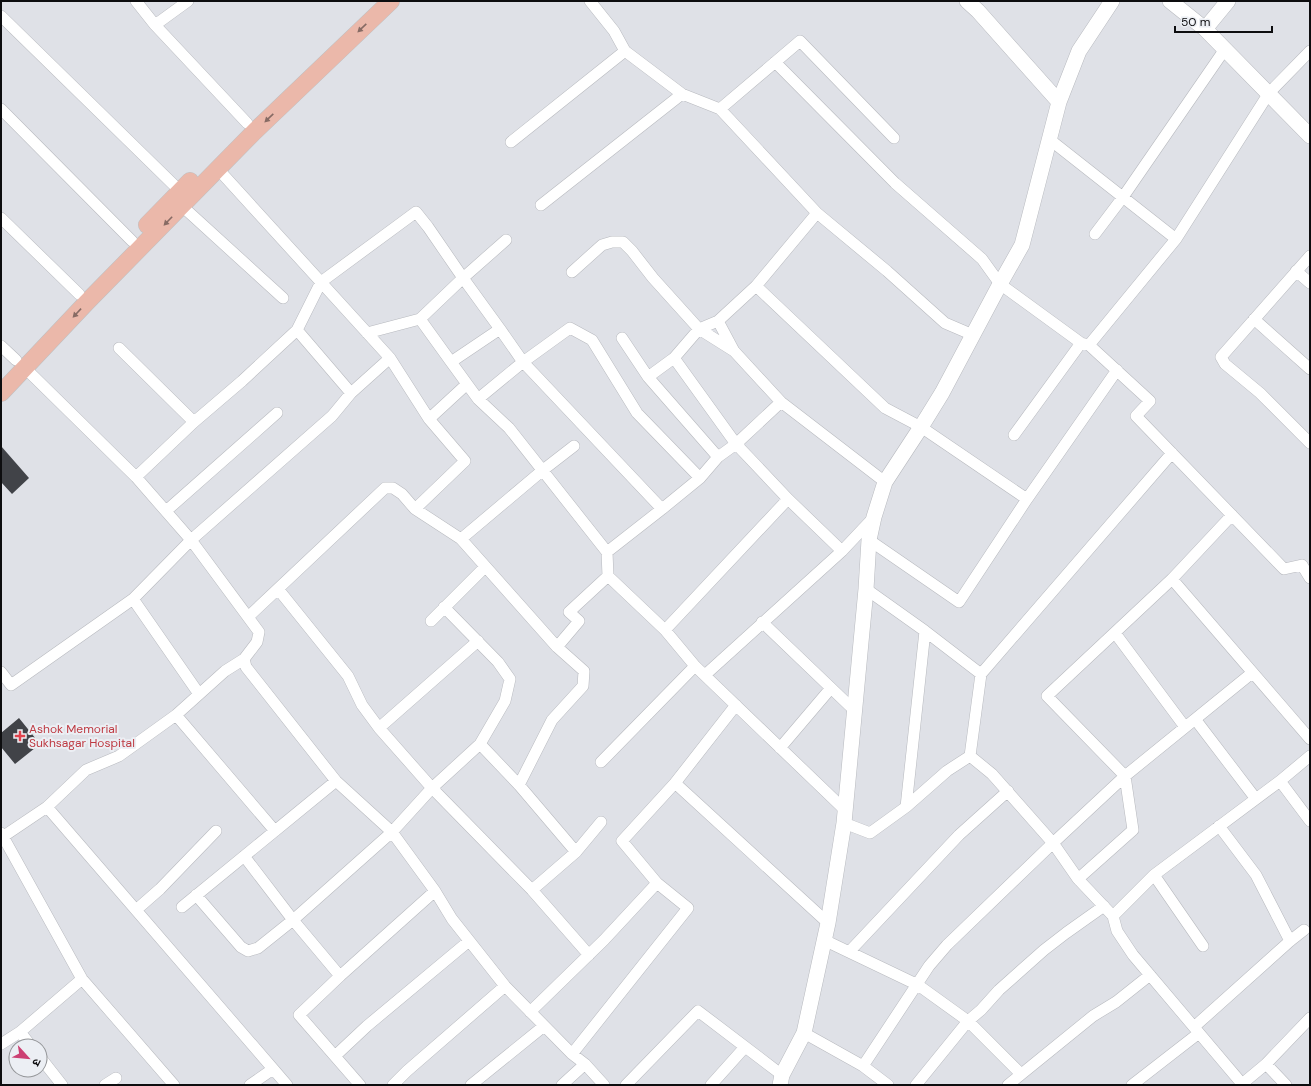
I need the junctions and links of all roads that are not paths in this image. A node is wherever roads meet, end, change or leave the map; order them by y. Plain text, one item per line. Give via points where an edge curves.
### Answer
1 (136, 1) edge
2 (188, 1) edge
3 (374, 1) edge
4 (391, 1) edge
5 (590, 1) edge
6 (967, 1) edge
7 (1112, 1) edge
8 (1170, 1) edge
9 (1228, 1) edge
10 (1, 16) edge
11 (155, 25) junction
12 (1205, 29) junction
13 (1225, 49) junction
14 (625, 51) junction
15 (1310, 51) edge
16 (775, 62) junction
17 (1269, 93) junction
18 (682, 94) junction
19 (1059, 102) junction
20 (1, 109) edge
21 (720, 109) junction
22 (246, 123) junction
23 (1309, 134) edge
24 (894, 138) dead end
25 (1049, 139) junction
26 (511, 142) dead end
27 (218, 169) junction
28 (1123, 197) junction
29 (181, 198) junction
30 (541, 205) dead end
31 (817, 213) junction
32 (1, 218) edge
33 (1095, 234) dead end
34 (142, 236) junction
35 (1176, 239) junction
36 (506, 240) dead end
37 (1310, 256) edge
38 (1296, 271) junction
39 (572, 272) dead end
40 (463, 278) junction
41 (321, 282) junction
42 (1310, 283) edge
43 (1000, 284) junction
44 (756, 286) junction
45 (79, 294) junction
46 (283, 298) dead end
47 (420, 319) junction
48 (1254, 319) junction
49 (718, 321) junction
50 (500, 329) junction
51 (699, 329) junction
52 (297, 330) junction
53 (367, 333) junction
54 (973, 335) junction
55 (622, 338) dead end
56 (1085, 344) junction
57 (1, 346) edge
58 (119, 348) dead end
59 (734, 351) junction
60 (390, 358) junction
61 (674, 358) junction
62 (451, 362) junction
63 (523, 362) junction
64 (21, 364) junction
65 (1310, 369) edge
66 (1117, 370) junction
67 (1, 376) edge
68 (648, 377) junction
69 (467, 384) junction
70 (351, 392) junction
71 (1, 393) edge
72 (478, 399) junction
73 (781, 402) junction
74 (276, 413) dead end
75 (429, 418) junction
76 (194, 422) junction
77 (921, 427) junction
78 (1014, 435) dead end
79 (1310, 443) edge
80 (736, 444) junction
81 (574, 446) dead end
82 (1172, 453) junction
83 (718, 457) junction
84 (542, 470) junction
85 (136, 477) junction
86 (700, 478) junction
87 (886, 482) junction
88 (788, 499) junction
89 (1027, 500) junction
90 (414, 509) junction
91 (662, 509) junction
92 (166, 511) junction
93 (1232, 515) junction
94 (874, 517) junction
95 (460, 539) junction
96 (191, 540) junction
97 (870, 540) junction
98 (842, 551) junction
99 (607, 552) junction
100 (485, 567) junction
101 (608, 576) junction
102 (1310, 578) edge
103 (1172, 579) junction
104 (278, 589) junction
105 (866, 589) junction
106 (133, 599) junction
107 (444, 607) junction
108 (248, 617) junction
109 (431, 621) dead end
110 (762, 622) junction
111 (665, 630) junction
112 (925, 631) junction
113 (1115, 633) junction
114 (478, 641) junction
115 (557, 647) junction
116 (244, 659) junction
117 (695, 666) junction
118 (1, 672) edge
119 (1252, 673) junction
120 (981, 674) junction
121 (705, 675) junction
122 (831, 688) junction
123 (199, 694) junction
124 (736, 705) junction
125 (854, 710) junction
126 (176, 715) junction
127 (1195, 719) junction
128 (1185, 727) junction
129 (379, 728) junction
130 (1310, 739) edge
131 (480, 744) junction
132 (780, 748) junction
133 (970, 756) junction
134 (1310, 756) edge
135 (601, 762) dead end
136 (1125, 776) junction
137 (336, 781) junction
138 (1280, 781) junction
139 (674, 783) junction
140 (519, 785) junction
141 (432, 788) junction
142 (1008, 791) junction
143 (1256, 799) junction
144 (47, 807) junction
145 (906, 807) junction
146 (845, 817) junction
147 (1310, 821) edge
148 (602, 822) dead end
149 (1219, 826) junction
150 (216, 831) dead end
151 (275, 831) junction
152 (392, 832) junction
153 (2, 836) edge
154 (1053, 843) junction
155 (576, 852) junction
156 (244, 856) junction
157 (1154, 875) junction
158 (1078, 879) junction
159 (657, 883) junction
160 (532, 890) junction
161 (435, 891) junction
162 (196, 895) junction
163 (1104, 906) junction
164 (182, 907) dead end
165 (136, 910) junction
166 (1113, 916) junction
167 (293, 920) junction
168 (828, 923) junction
169 (1304, 930) dead end
170 (824, 940) junction
171 (469, 941) junction
172 (1290, 941) junction
173 (1203, 946) dead end
174 (849, 952) junction
175 (589, 955) junction
176 (1150, 975) junction
177 (340, 976) junction
178 (82, 979) junction
179 (918, 985) junction
180 (505, 986) junction
181 (530, 1012) junction
182 (1310, 1018) edge
183 (968, 1021) junction
184 (544, 1026) junction
185 (1197, 1030) junction
186 (20, 1032) junction
187 (804, 1033) junction
188 (25, 1038) edge
189 (1, 1044) edge
190 (745, 1047) junction
191 (572, 1054) junction
192 (335, 1056) junction
193 (585, 1064) junction
194 (1266, 1064) junction
195 (863, 1066) junction
196 (48, 1067) edge
197 (273, 1070) junction
198 (1021, 1074) junction
199 (116, 1078) dead end
200 (781, 1080) edge
201 (62, 1085) edge
202 (105, 1085) edge
203 (174, 1085) edge
204 (250, 1085) edge
205 (286, 1085) edge
206 (360, 1085) edge
207 (393, 1085) edge
208 (471, 1085) edge
209 (562, 1085) edge
210 (604, 1085) edge
211 (626, 1085) edge
212 (711, 1085) edge
213 (888, 1085) edge
214 (916, 1085) edge
215 (1008, 1085) edge
216 (1132, 1085) edge
217 (1242, 1085) edge
218 (1286, 1085) edge

1 - 11 street
2 - 11 street
3 - 22 main road
4 -> 27 main road
5 - 14 street via 614,31
6 - 19 street
7 - 19 street via 1079,51
8 - 12 street
9 - 12 street
10 - 29 street
11 - 22 street
12 - 13 street
13 - 17 street
13 - 28 street
14 - 18 street
14 - 26 street
15 - 17 street
16 - 21 street
16 - 24 street via 800,41
16 - 43 street via 895,184 982,259
17 - 23 street
17 - 35 street
18 - 21 street
18 - 30 street
19 - 25 street
20 - 34 street
21 - 31 street
22 - 29 main road
25 - 28 street
25 - 43 street via 1022,245
27 - 29 main road
27 - 41 street
28 - 33 street
28 - 35 street
29 - 34 main road
29 - 46 street
31 - 44 street
31 - 54 street via 944,323
32 - 45 street
34 - 45 main road
34 -> 64 main road via 87,302
35 - 56 street
36 - 40 street
37 - 38 street
38 - 42 street
38 - 48 street
39 - 51 street via 602,245 623,242
40 - 41 street via 416,212
40 - 47 street
40 - 50 street
41 - 52 street
41 - 53 street
43 - 54 street
43 - 56 street
44 - 49 street
44 - 77 street via 885,408
45 - 64 main road
47 - 53 street
47 - 62 street
48 - 65 street
48 - 79 street via 1221,356 1225,364 1260,393
49 - 51 street
49 - 59 street
50 - 62 street
50 - 63 street
51 - 59 street
51 - 61 street
52 - 70 street
52 - 76 street
53 - 60 street
54 - 77 street
55 - 68 street
56 - 66 street
56 - 78 street
57 - 64 street
58 - 76 street
59 - 73 street
60 - 70 street
60 - 75 street
61 - 68 street
61 - 80 street
62 - 69 street
63 - 72 street
63 - 86 street via 570,328 592,340 637,413
63 - 91 street
64 - 67 main road
64 - 71 main road
64 - 85 street
66 - 82 street via 1150,401 1136,416
66 - 89 street
68 - 83 street
69 - 72 street
69 - 75 street
70 - 96 street via 332,416
72 - 84 street via 509,428
73 - 80 street
73 - 87 street
74 - 92 street
75 - 90 street via 465,461
76 - 85 street
77 - 87 street
77 - 89 street
80 - 83 street
80 - 88 street
81 - 84 street
82 - 93 street
82 - 120 street
83 - 86 street
84 - 95 street
84 - 99 street
85 - 92 street
86 - 91 street
87 - 94 street
88 - 98 street
88 - 111 street
89 - 97 street via 959,602
90 - 95 street
90 - 104 street via 402,494 393,488 385,488
91 - 99 street
92 - 96 street
93 - 102 street via 1284,570 1302,565
93 - 103 street
94 - 97 street
94 - 98 street
95 - 100 street
96 - 106 street
96 - 108 street
97 - 105 street
98 - 110 street
99 - 101 street
100 - 107 street
100 - 115 street
101 - 111 street
101 - 115 street via 569,612 579,621
103 - 113 street
103 - 119 street
104 - 108 street
104 - 129 street via 348,676 362,705
105 - 112 street
105 - 125 street
106 - 118 street via 10,685
106 - 123 street
107 - 109 street
107 - 114 street
108 - 116 street via 259,632 256,642
110 - 121 street
110 - 122 street
111 - 117 street
112 - 120 street
112 - 145 street
113 - 128 street
113 - 136 street via 1047,696
114 - 129 street
114 - 131 street via 510,679 505,701
115 - 140 street via 584,672 583,686 552,720
116 - 123 street
116 - 137 street via 246,666
117 - 121 street
117 - 135 street
119 - 127 street
119 - 130 street
120 - 133 street
121 - 124 street
122 - 125 street
122 - 132 street
123 - 126 street
124 - 132 street
124 - 139 street
125 - 146 street
126 - 144 street via 119,756 86,770
126 - 151 street
127 - 128 street
127 - 143 street
128 - 136 street
129 - 141 street
131 - 140 street
131 - 141 street
132 - 146 street
133 - 142 street
133 - 145 street via 947,771
134 - 138 street
136 - 154 street
136 - 158 street via 1133,830
137 - 151 street
137 - 152 street
138 - 143 street
138 - 147 street
139 - 159 street via 622,841
139 - 168 street
140 - 155 street
141 - 152 street
141 - 160 street
142 - 154 street
142 - 174 street via 959,835
143 - 149 street
144 - 153 street
144 - 165 street
145 - 146 street via 870,833
146 - 168 street
148 - 155 street
149 - 157 street
149 - 172 street via 1256,875
150 - 165 street
151 - 156 street
152 - 161 street
152 - 167 street
153 - 178 street
154 - 158 street
154 - 179 street via 947,945 929,966
155 - 160 street
156 - 162 street
156 - 167 street
157 - 166 street
157 - 173 street
158 - 163 street
159 - 175 street
159 - 191 street via 688,908
160 - 175 street
161 - 171 street via 452,920
161 - 177 street
162 - 164 street
162 - 167 street via 241,947 248,950 258,948
163 - 166 street
163 - 183 street via 1044,950
165 - 197 street
166 - 176 street via 1117,931
167 - 177 street
168 - 170 street
169 - 172 street
170 - 174 street
170 - 187 street
171 - 180 street
171 - 192 street
172 - 185 street
174 - 179 street
175 - 181 street
176 - 185 street
176 - 198 street via 1116,1002 1093,1016
177 - 192 street via 299,1015
178 - 186 street
178 - 203 street
179 - 183 street
179 - 195 street
180 - 181 street
180 - 207 street
181 - 184 street
182 - 194 street
183 - 198 street
183 - 214 street
184 - 191 street
184 - 208 street
185 - 216 street
185 - 217 street
186 - 188 street
186 - 189 street
187 - 195 street
187 - 200 street
190 - 200 street
190 - 211 street via 698,1011
190 - 212 street
191 - 193 street
192 - 206 street
193 - 209 street
193 - 210 street
194 - 217 street
194 - 218 street
195 - 213 street
196 - 201 street
197 - 204 street
197 - 205 street
198 - 215 street
199 - 202 street

